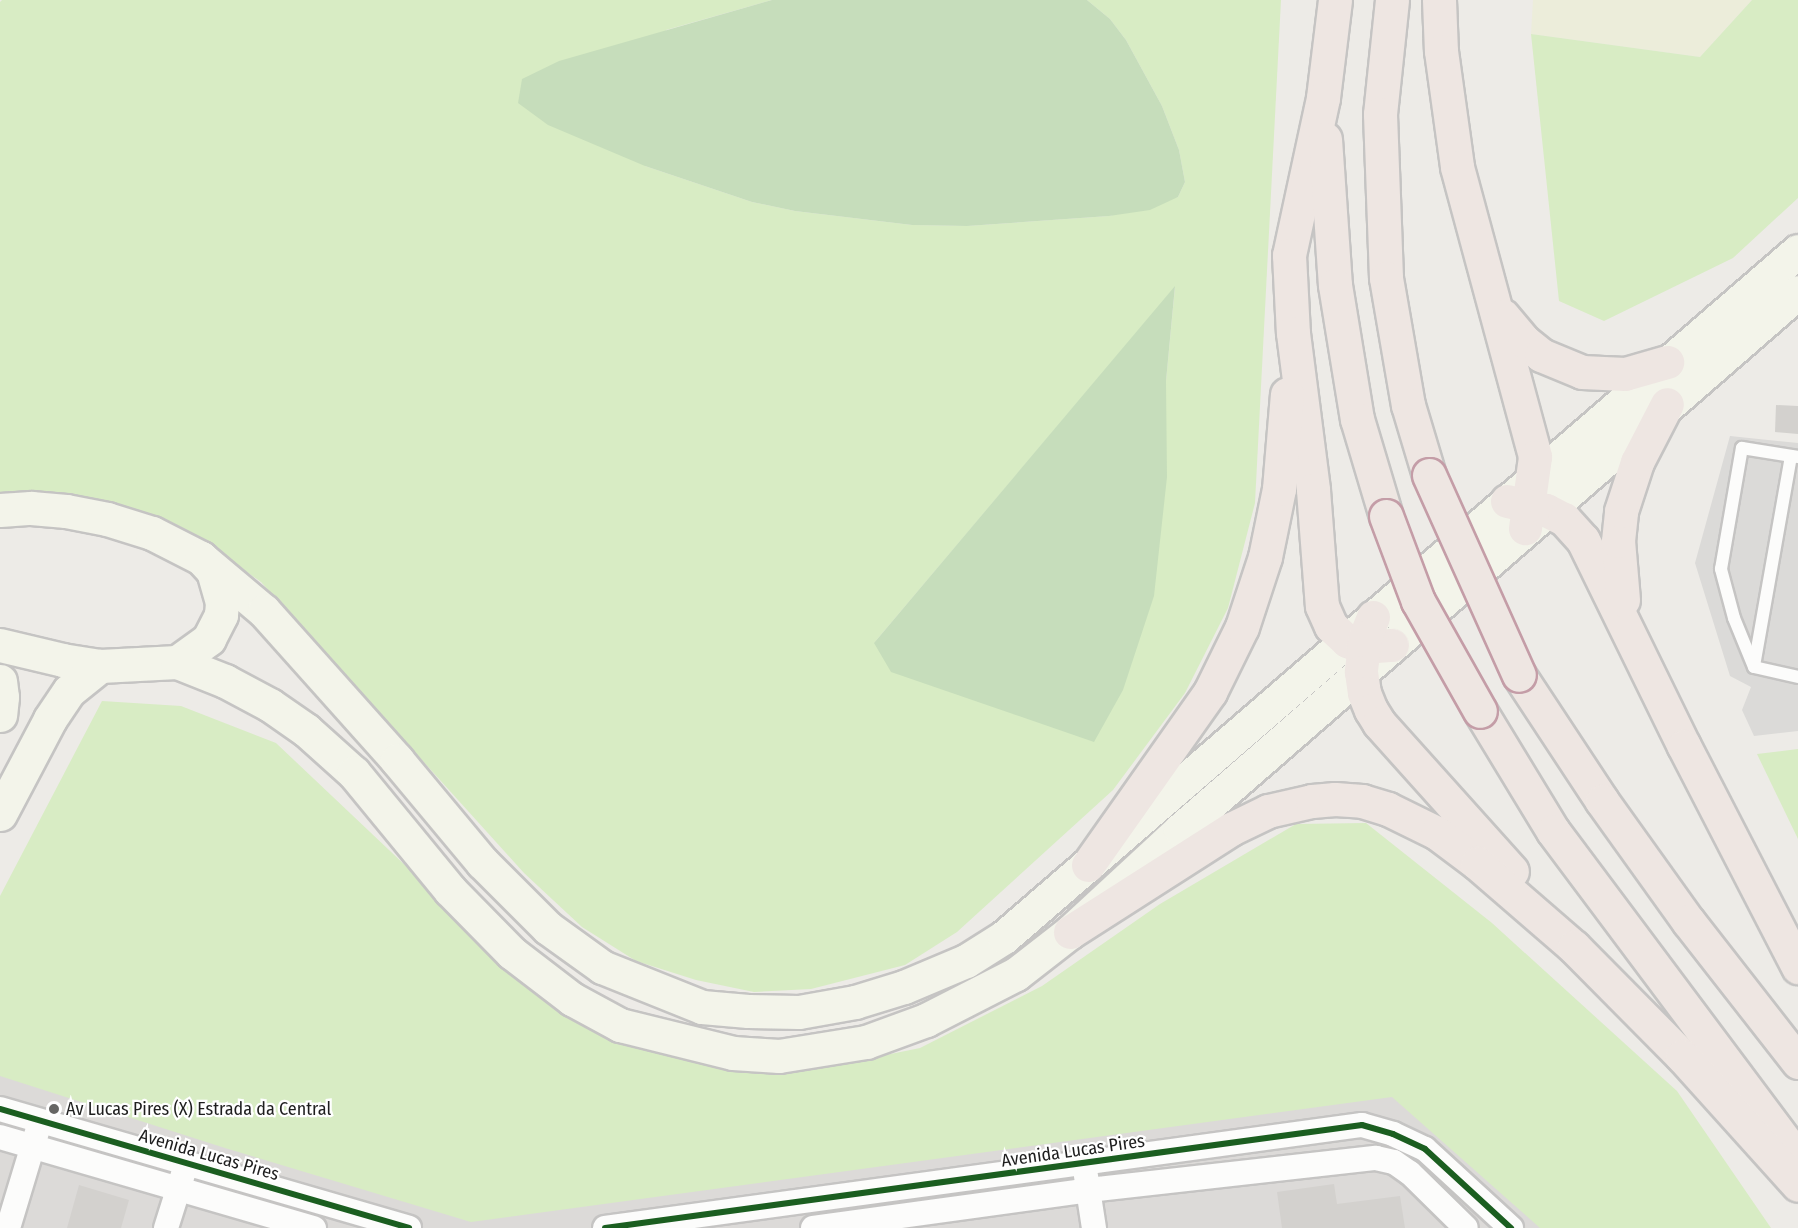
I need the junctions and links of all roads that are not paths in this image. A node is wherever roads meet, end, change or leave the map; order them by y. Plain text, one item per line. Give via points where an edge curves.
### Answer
1 (1335, 0) edge
2 (1392, 0) edge
3 (1439, 0) edge
4 (1323, 99) junction
5 (1798, 251) edge
6 (1798, 292) edge
7 (1497, 307) junction
8 (1293, 333) junction
9 (1667, 362) junction
10 (1667, 404) junction
11 (1794, 457) edge
12 (1529, 504) junction
13 (0, 510) edge
14 (201, 558) junction
15 (1367, 644) junction
16 (0, 645) edge
17 (1635, 645) junction
18 (177, 662) junction
19 (100, 666) junction
20 (1754, 667) junction
21 (1798, 677) edge
22 (0, 681) edge
23 (0, 715) edge
24 (0, 814) edge
25 (1088, 865) junction
26 (1070, 932) junction
27 (1574, 947) junction
28 (1798, 967) edge
29 (1798, 1062) edge
30 (0, 1109) edge
31 (40, 1121) junction
32 (0, 1137) edge
33 (33, 1147) junction
34 (1798, 1159) edge
35 (187, 1163) junction
36 (1084, 1165) junction
37 (1798, 1185) edge
38 (178, 1189) junction
39 (1089, 1190) junction
40 (316, 1202) junction
41 (629, 1226) edge
42 (310, 1227) edge
43 (8, 1228) edge
44 (165, 1228) edge
45 (409, 1228) edge
46 (605, 1228) edge
47 (813, 1228) edge
48 (1095, 1228) edge
49 (1467, 1228) edge
50 (1511, 1228) edge

1 - 4 highway
2 - 29 highway, bridge via 1380,114 1386,278 1408,405 1429,475 1519,675 1674,902
3 - 7 highway via 1441,51 1457,167
4 - 8 highway via 1290,255
4 - 34 highway, bridge via 1335,285 1357,419 1386,516 1418,601 1553,831
5 - 9 main road
6 - 10 main road
7 - 9 highway via 1524,341 1571,369 1625,374
7 - 12 highway via 1535,457
8 - 15 highway via 1313,490 1322,606 1331,626
8 - 25 highway via 1278,489 1265,557 1242,627 1210,692
9 - 12 main road
10 - 12 main road
10 - 17 highway via 1637,462 1621,511 1620,576
11 - 20 lane
11 - 20 lane via 1742,448 1721,569 1734,618
12 - 15 main road
12 - 17 highway via 1564,519 1583,540
13 - 14 main road via 31,508 107,519 152,533
14 - 18 main road via 217,581 221,615 209,639
14 - 25 main road via 264,611 482,862 549,928 602,967 702,1007 799,1012 855,1002 904,987 966,961 1004,937
15 - 25 main road
15 - 26 main road via 1180,830
15 - 27 highway via 1364,693 1379,723
16 - 19 main road
17 - 28 highway
18 - 19 main road
18 - 26 main road via 225,681 306,730 354,773 450,890 513,953 572,999 620,1025 734,1053 779,1056 866,1042 926,1020 1016,974
19 - 24 main road via 69,692 50,719
20 - 21 lane
22 - 23 main road
26 - 27 highway via 1232,828 1289,805 1335,799 1362,801 1388,809 1437,833
27 - 37 highway via 1682,1056
30 - 31 street, Avenida Lucas Pires
31 - 33 street
31 - 35 street, Avenida Lucas Pires
32 - 33 street
33 - 38 street
33 - 43 street
35 - 38 street
35 - 40 street, Avenida Lucas Pires
36 - 39 street
36 - 41 street, Avenida Lucas Pires
36 - 50 street, Avenida Lucas Pires via 1362,1125 1425,1149
38 - 42 street
38 - 44 street
39 - 47 street
39 - 48 street
39 - 49 street via 1376,1158 1394,1162 1410,1173
40 - 42 street
40 - 45 street, Avenida Lucas Pires
41 - 46 street, Avenida Lucas Pires

